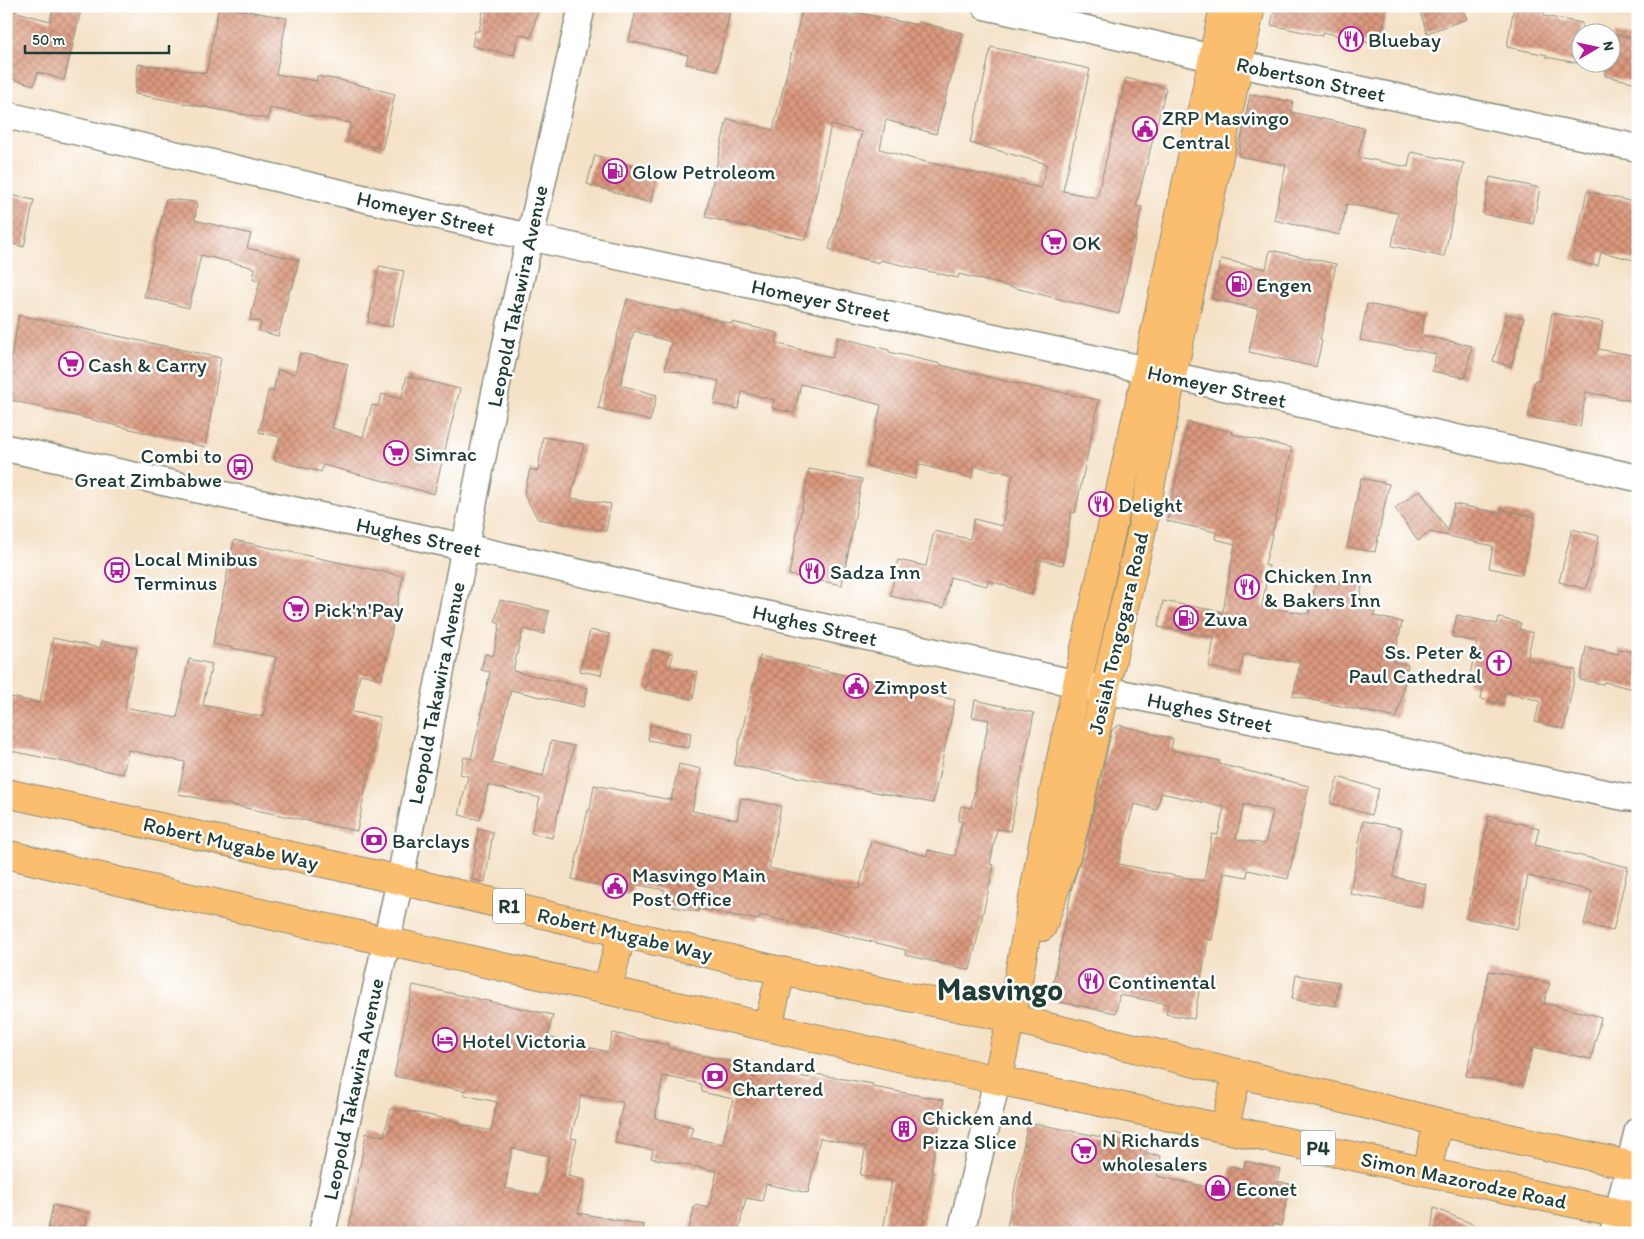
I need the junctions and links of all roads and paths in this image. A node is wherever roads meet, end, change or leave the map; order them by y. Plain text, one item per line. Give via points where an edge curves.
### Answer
1 (582, 6) edge
2 (985, 6) edge
3 (1224, 6) edge
4 (1251, 6) edge
5 (1212, 58) junction
6 (1239, 64) junction
7 (6, 115) edge
8 (1638, 148) edge
9 (529, 237) junction
10 (1160, 373) junction
11 (6, 448) edge
12 (1638, 478) edge
13 (464, 547) junction
14 (1077, 684) junction
15 (1106, 690) junction
16 (6, 793) edge
17 (1633, 801) edge
18 (6, 854) edge
19 (400, 880) junction
20 (622, 933) junction
21 (385, 942) junction
22 (782, 971) junction
23 (607, 990) junction
24 (1011, 1018) junction
25 (768, 1027) junction
26 (1237, 1074) junction
27 (997, 1080) junction
28 (1438, 1122) junction
29 (1224, 1128) junction
30 (1638, 1130) edge
31 (1634, 1166) edge
32 (1427, 1171) junction
33 (1623, 1221) edge
34 (322, 1233) edge
35 (961, 1233) edge

1 - 9 street, Leopold Takawira Avenue
2 - 5 street, Robertson Street
3 - 5 highway, Josiah Tongogara Road
4 - 6 highway, Josiah Tongogara Road
5 - 6 street, Robertson Street
5 - 10 highway, Josiah Tongogara Road
6 - 8 street, Robertson Street
6 - 10 highway, Josiah Tongogara Road
7 - 9 street, Homeyer Street
9 - 10 street, Homeyer Street
9 - 13 street, Leopold Takawira Avenue
10 - 12 street, Homeyer Street
10 - 14 highway, Josiah Tongogara Road
10 - 15 highway, Josiah Tongogara Road via 1140,538
11 - 13 street, Hughes Street
13 - 14 street, Hughes Street
13 - 19 street, Leopold Takawira Avenue
14 - 15 street, Hughes Street
14 - 24 highway, Josiah Tongogara Road via 1044,838
15 - 17 street, Hughes Street
15 - 24 highway, Josiah Tongogara Road via 1070,844
16 - 19 highway, Robert Mugabe Way / R1
18 - 21 highway
19 - 20 highway, Robert Mugabe Way / R1
19 - 21 street, Leopold Takawira Avenue
20 - 22 highway, Robert Mugabe Way / R1
20 - 23 highway
21 - 23 highway
21 - 34 street, Leopold Takawira Avenue
22 - 24 highway, Robert Mugabe Way / R1
22 - 25 highway
23 - 25 highway
24 - 26 highway
24 - 27 highway, Josiah Tongogara Road
25 - 27 highway
26 - 28 highway
26 - 29 highway
27 - 29 highway, Simon Mazorodze Road / P4
27 - 35 street
28 - 31 highway
28 - 32 highway
29 - 32 highway, Simon Mazorodze Road / P4
30 - 31 street
31 - 33 street
32 - 33 highway, Simon Mazorodze Road / P4

